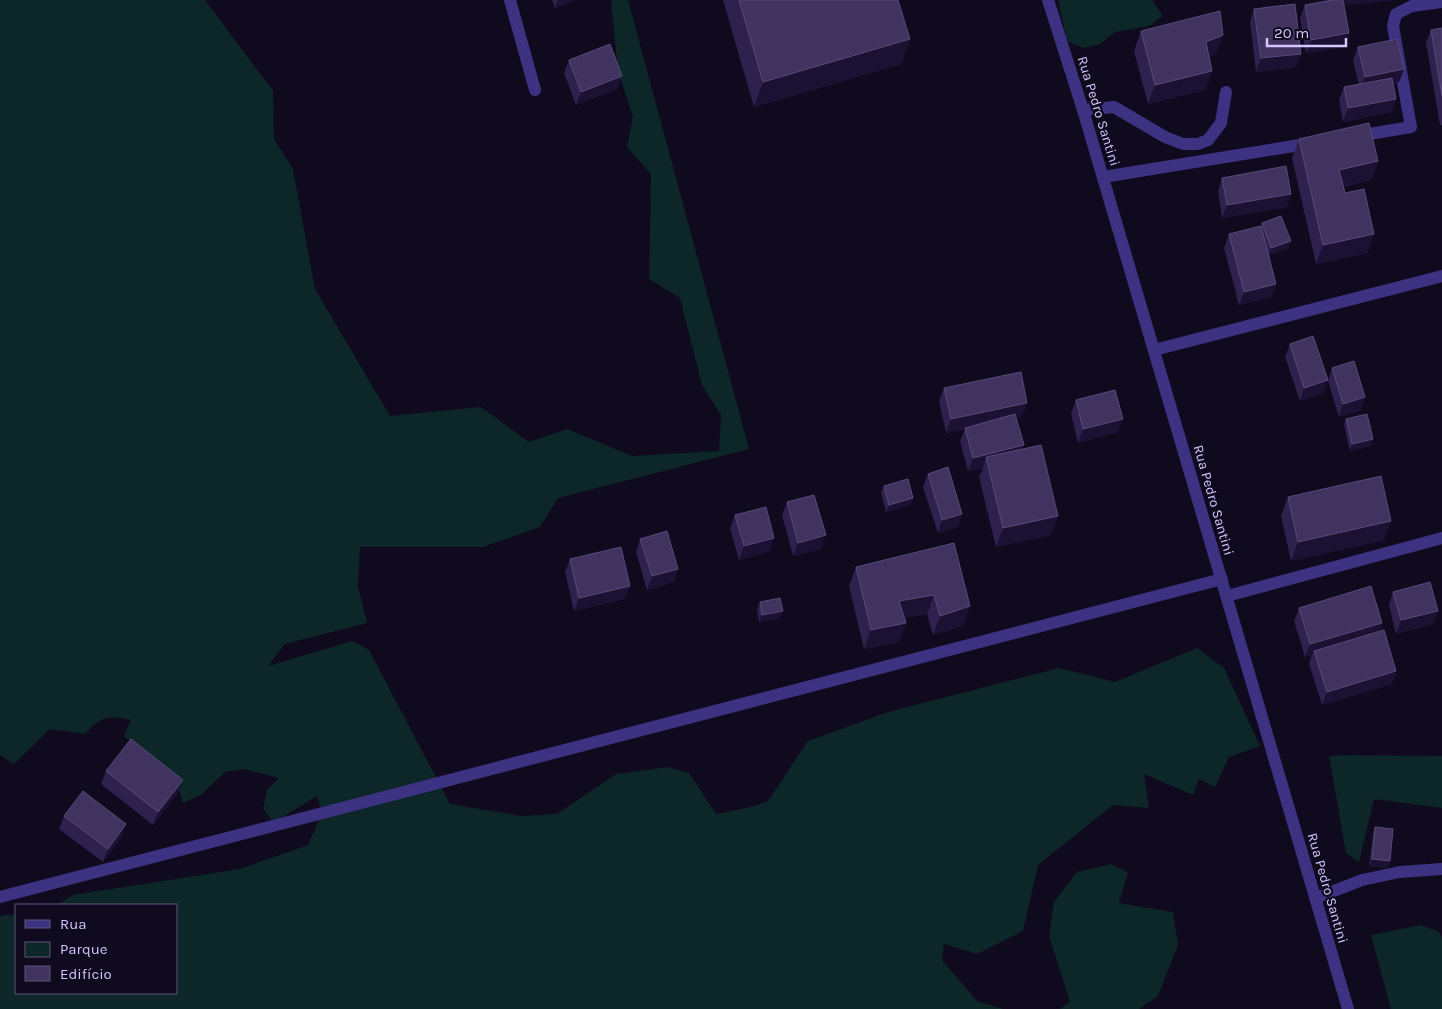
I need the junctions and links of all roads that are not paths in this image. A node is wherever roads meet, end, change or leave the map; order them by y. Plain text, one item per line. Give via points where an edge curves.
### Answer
1 (510, 0) edge
2 (1048, 0) edge
3 (1442, 2) edge
4 (535, 90) dead end
5 (1226, 92) dead end
6 (1083, 110) junction
7 (1343, 138) edge
8 (1323, 141) edge
9 (1103, 177) junction
10 (1442, 276) edge
11 (1154, 350) junction
12 (1442, 538) edge
13 (1222, 579) junction
14 (1227, 596) junction
15 (1442, 869) edge
16 (0, 897) edge
17 (1316, 898) junction
18 (1348, 1009) edge

1 - 4 street
2 - 6 street, Rua Pedro Santini
3 - 7 street via 1412,6 1396,14 1393,26 1410,127
5 - 6 street via 1221,123 1208,140 1198,144 1183,144 1165,137 1114,107
6 - 9 street, Rua Pedro Santini
8 - 9 street
9 - 11 street, Rua Pedro Santini
10 - 11 street
11 - 13 street, Rua Pedro Santini
12 - 14 street
13 - 14 street, Rua Pedro Santini
13 - 16 street
14 - 17 street, Rua Pedro Santini
15 - 17 street via 1400,872 1362,880
17 - 18 street, Rua Pedro Santini

